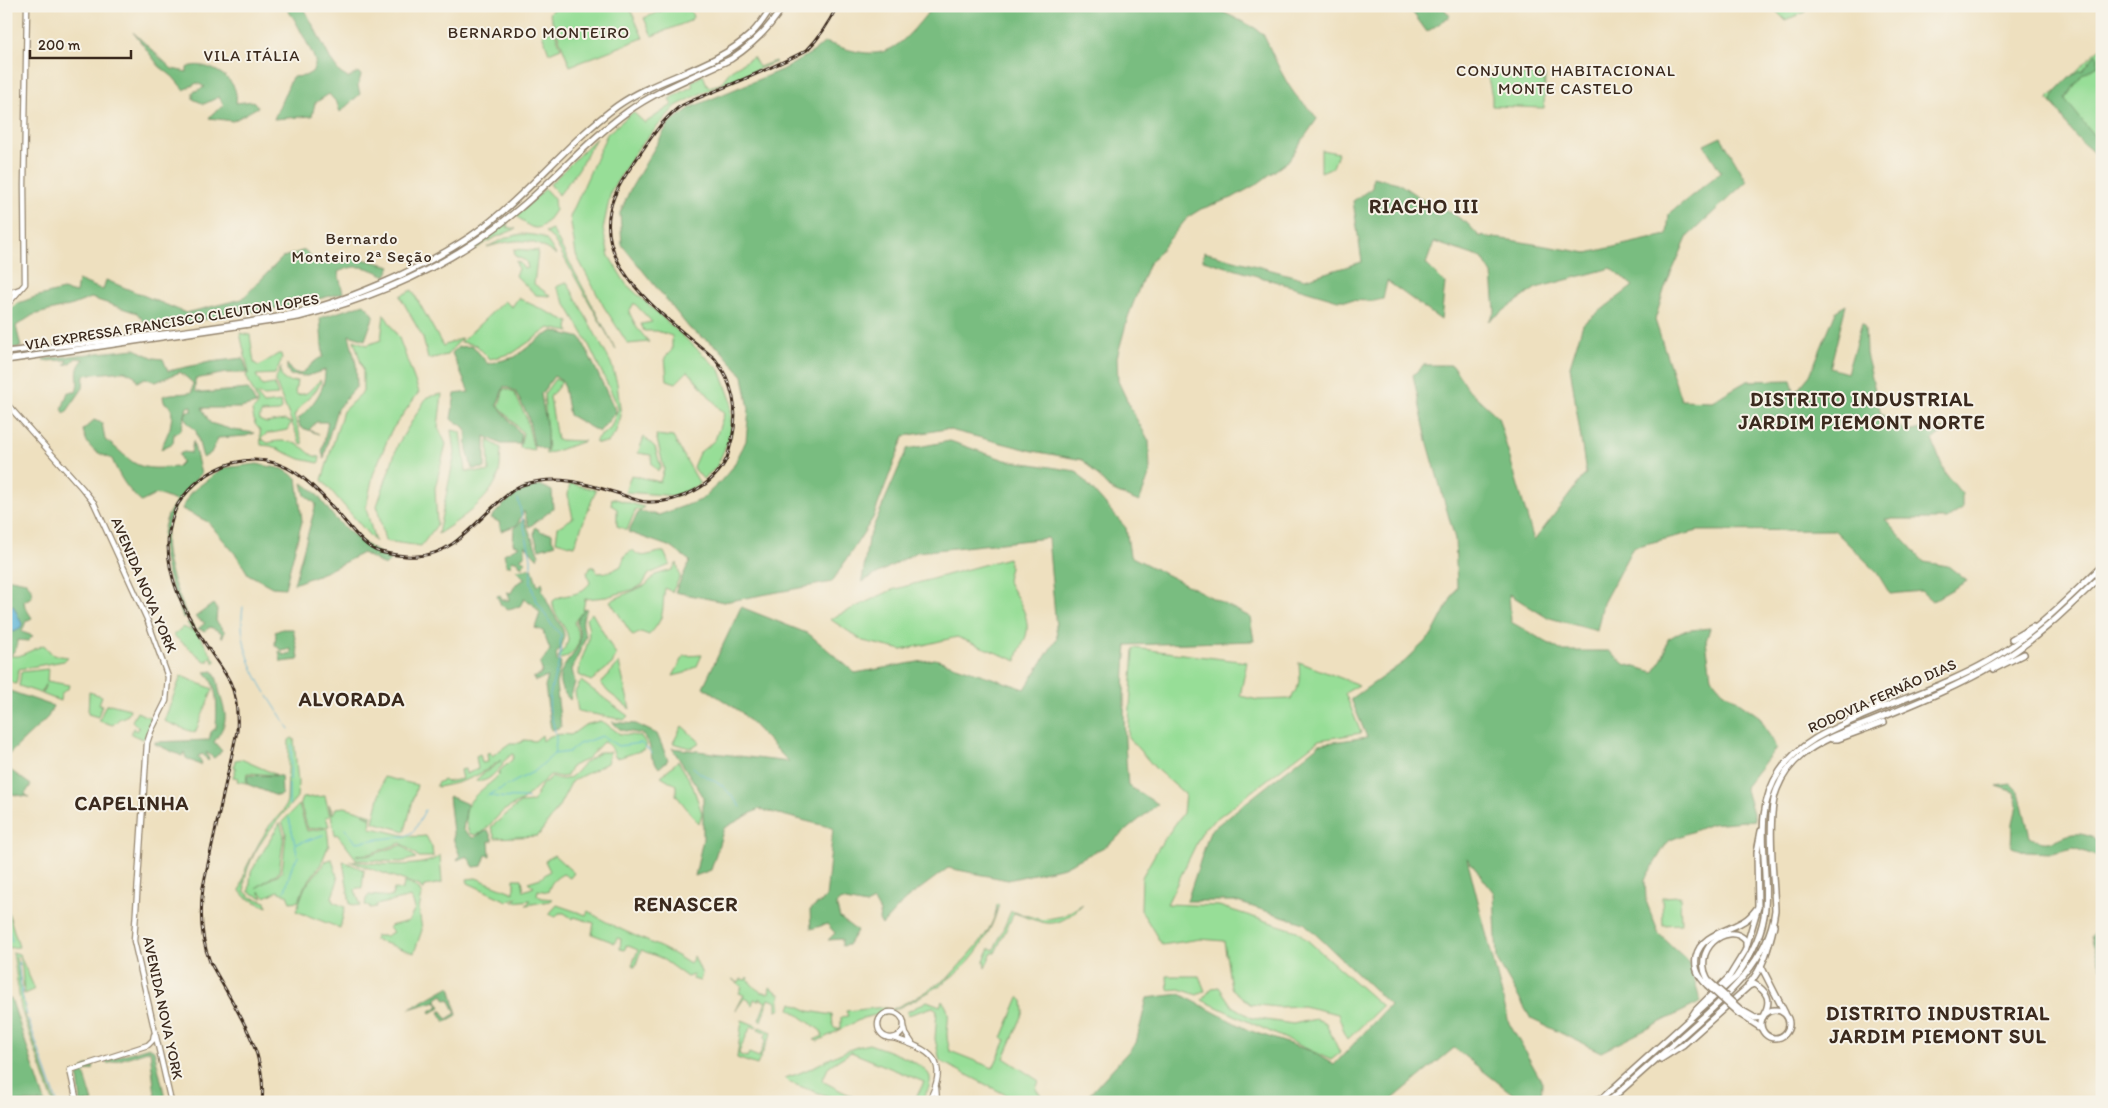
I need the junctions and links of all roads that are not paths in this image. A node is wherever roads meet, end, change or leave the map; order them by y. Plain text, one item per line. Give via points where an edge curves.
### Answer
1 (28, 6) edge
2 (772, 6) edge
3 (783, 6) edge
4 (22, 289) junction
5 (6, 294) edge
6 (6, 306) edge
7 (6, 352) edge
8 (16, 359) junction
9 (6, 360) edge
10 (6, 364) edge
11 (6, 402) edge
12 (2102, 566) edge
13 (2102, 575) edge
14 (2046, 619) junction
15 (2012, 639) dead end
16 (2024, 654) dead end
17 (1970, 678) junction
18 (1883, 702) dead end
19 (1884, 722) dead end
20 (1836, 728) junction
21 (1829, 738) junction
22 (1762, 826) junction
23 (1758, 907) junction
24 (1774, 917) junction
25 (1745, 951) junction
26 (1761, 966) junction
27 (1708, 984) junction
28 (1736, 997) junction
29 (1740, 1011) junction
30 (1764, 1015) junction
31 (1786, 1016) junction
32 (1688, 1021) junction
33 (903, 1022) junction
34 (1761, 1028) junction
35 (154, 1031) junction
36 (893, 1038) junction
37 (913, 1044) junction
38 (148, 1045) junction
39 (158, 1050) junction
40 (1648, 1067) junction
41 (936, 1086) junction
42 (1604, 1097) junction
43 (77, 1102) edge
44 (171, 1102) edge
45 (928, 1102) edge
46 (937, 1102) edge
47 (1590, 1102) edge
48 (1598, 1102) edge
49 (1608, 1102) edge

1 - 4 main road via 25,284
2 - 7 highway, VIA EXPRESSA FRANCISCO CLEUTON LOPES via 740,43 634,96 604,117 516,202 470,237 376,286 284,316
3 - 8 highway, VIA EXPRESSA FRANCISCO CLEUTON LOPES via 772,23 745,50 629,110 594,136 527,202 500,223 453,256 415,275 336,308 298,317
4 - 5 main road
4 - 6 main road
8 - 9 highway, VIA EXPRESSA FRANCISCO CLEUTON LOPES
8 - 10 highway
11 - 35 main road, AVENIDA NOVA YORK via 94,503 147,618 168,677 166,701 147,743 134,920 134,941
12 - 14 highway, RODOVIA FERNÃO DIAS
13 - 17 highway, RODOVIA FERNÃO DIAS via 2027,644
14 - 15 highway
14 - 20 highway, RODOVIA FERNÃO DIAS via 1989,662
16 - 17 highway
17 - 21 highway, RODOVIA FERNÃO DIAS
18 - 20 highway
19 - 21 highway via 1838,739
20 - 22 highway, RODOVIA FERNÃO DIAS via 1799,749 1779,772 1767,798
21 - 24 highway, RODOVIA FERNÃO DIAS via 1792,765 1777,790 1772,815
22 - 23 highway via 1757,852
22 - 32 highway, RODOVIA FERNÃO DIAS via 1765,908 1758,938 1736,977
23 - 25 highway
23 - 27 highway via 1748,919 1701,946 1695,962 1697,972
24 - 26 highway via 1770,946
24 - 40 highway, RODOVIA FERNÃO DIAS via 1758,956 1740,982
25 - 27 highway via 1746,941 1735,934 1711,944 1706,950 1703,966
25 - 32 highway via 1729,977
26 - 28 highway via 1754,979
26 - 31 highway
27 - 29 highway, bridge
28 - 30 highway via 1749,986 1759,987 1769,998
28 - 40 highway via 1683,1045
29 - 30 highway via 1755,1018
29 - 34 highway
30 - 31 highway via 1775,1010
30 - 34 highway
31 - 34 highway via 1789,1027 1782,1036 1770,1038
32 - 42 highway, RODOVIA FERNÃO DIAS
33 - 36 main road via 900,1034
33 - 36 main road via 894,1013 880,1018 881,1034
33 - 37 main road
35 - 38 main road via 153,1040
35 - 39 main road, AVENIDA NOVA YORK
36 - 37 main road
37 - 41 main road via 933,1058 937,1067
38 - 39 main road
38 - 43 main road via 70,1070
39 - 44 main road, AVENIDA NOVA YORK
40 - 49 highway, RODOVIA FERNÃO DIAS
41 - 45 main road
41 - 46 main road
42 - 47 highway
42 - 48 highway, RODOVIA FERNÃO DIAS

